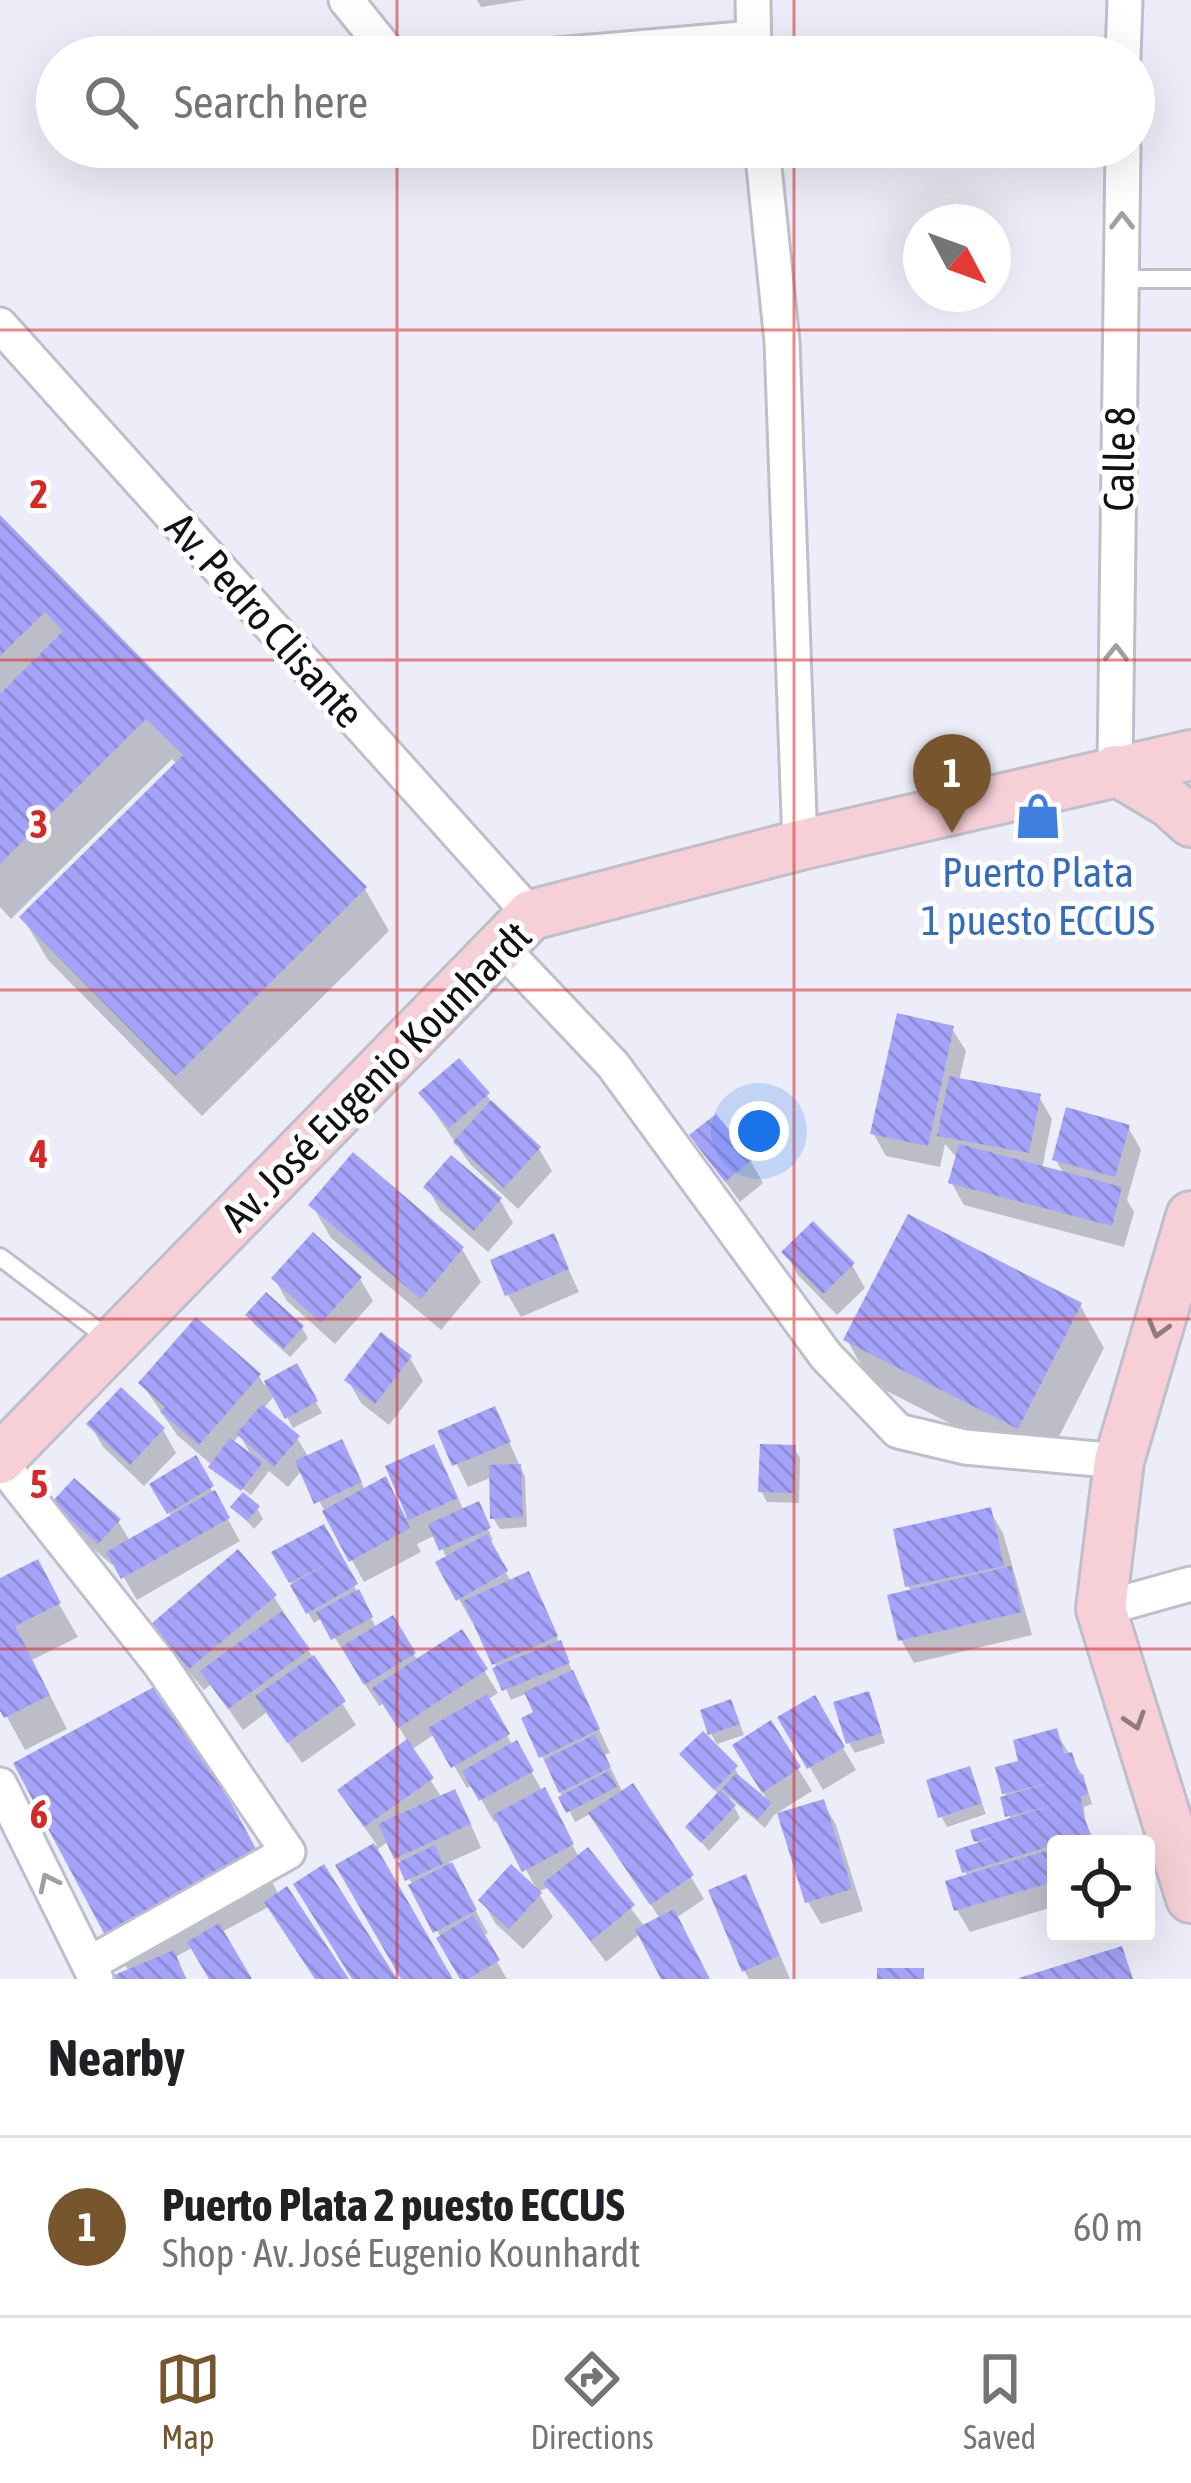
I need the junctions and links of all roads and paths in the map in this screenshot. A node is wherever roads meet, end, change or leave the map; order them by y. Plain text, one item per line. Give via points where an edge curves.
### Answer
1 (346, 0) edge
2 (753, 0) edge
3 (1125, 0) edge
4 (375, 36) edge
5 (754, 36) edge
6 (1119, 36) edge
7 (764, 168) edge
8 (1123, 168) edge
9 (1122, 278) junction
10 (1191, 279) edge
11 (0, 325) edge
12 (1191, 755) edge
13 (1114, 770) junction
14 (1191, 822) edge
15 (800, 844) junction
16 (515, 930) junction
17 (1191, 1216) edge
18 (0, 1257) edge
19 (114, 1343) junction
20 (4, 1448) edge
21 (1119, 1461) junction
22 (1191, 1584) edge
23 (1101, 1609) junction
24 (0, 1785) edge
25 (1191, 1898) edge
26 (92, 1972) edge

1 - 4 street
2 - 5 street
3 - 6 street
7 - 15 street via 782,341
9 -> 8 street, Calle 8
9 - 10 lane
13 -> 9 street, Calle 8
11 - 16 street, Av. Pedro Clisante
12 - 13 street, Av. José Eugenio Kounhardt
13 - 14 street
13 - 15 street, Av. José Eugenio Kounhardt
15 - 16 street, Av. José Eugenio Kounhardt
16 - 19 street, Av. José Eugenio Kounhardt
16 - 21 street, Av. Pedro Clisante via 826,1357 898,1430 965,1447
17 -> 21 street
18 - 19 lane
19 - 20 street, Av. José Eugenio Kounhardt
20 - 26 street via 288,1852
21 - 23 street
22 - 23 street
23 -> 25 street
26 -> 24 street

